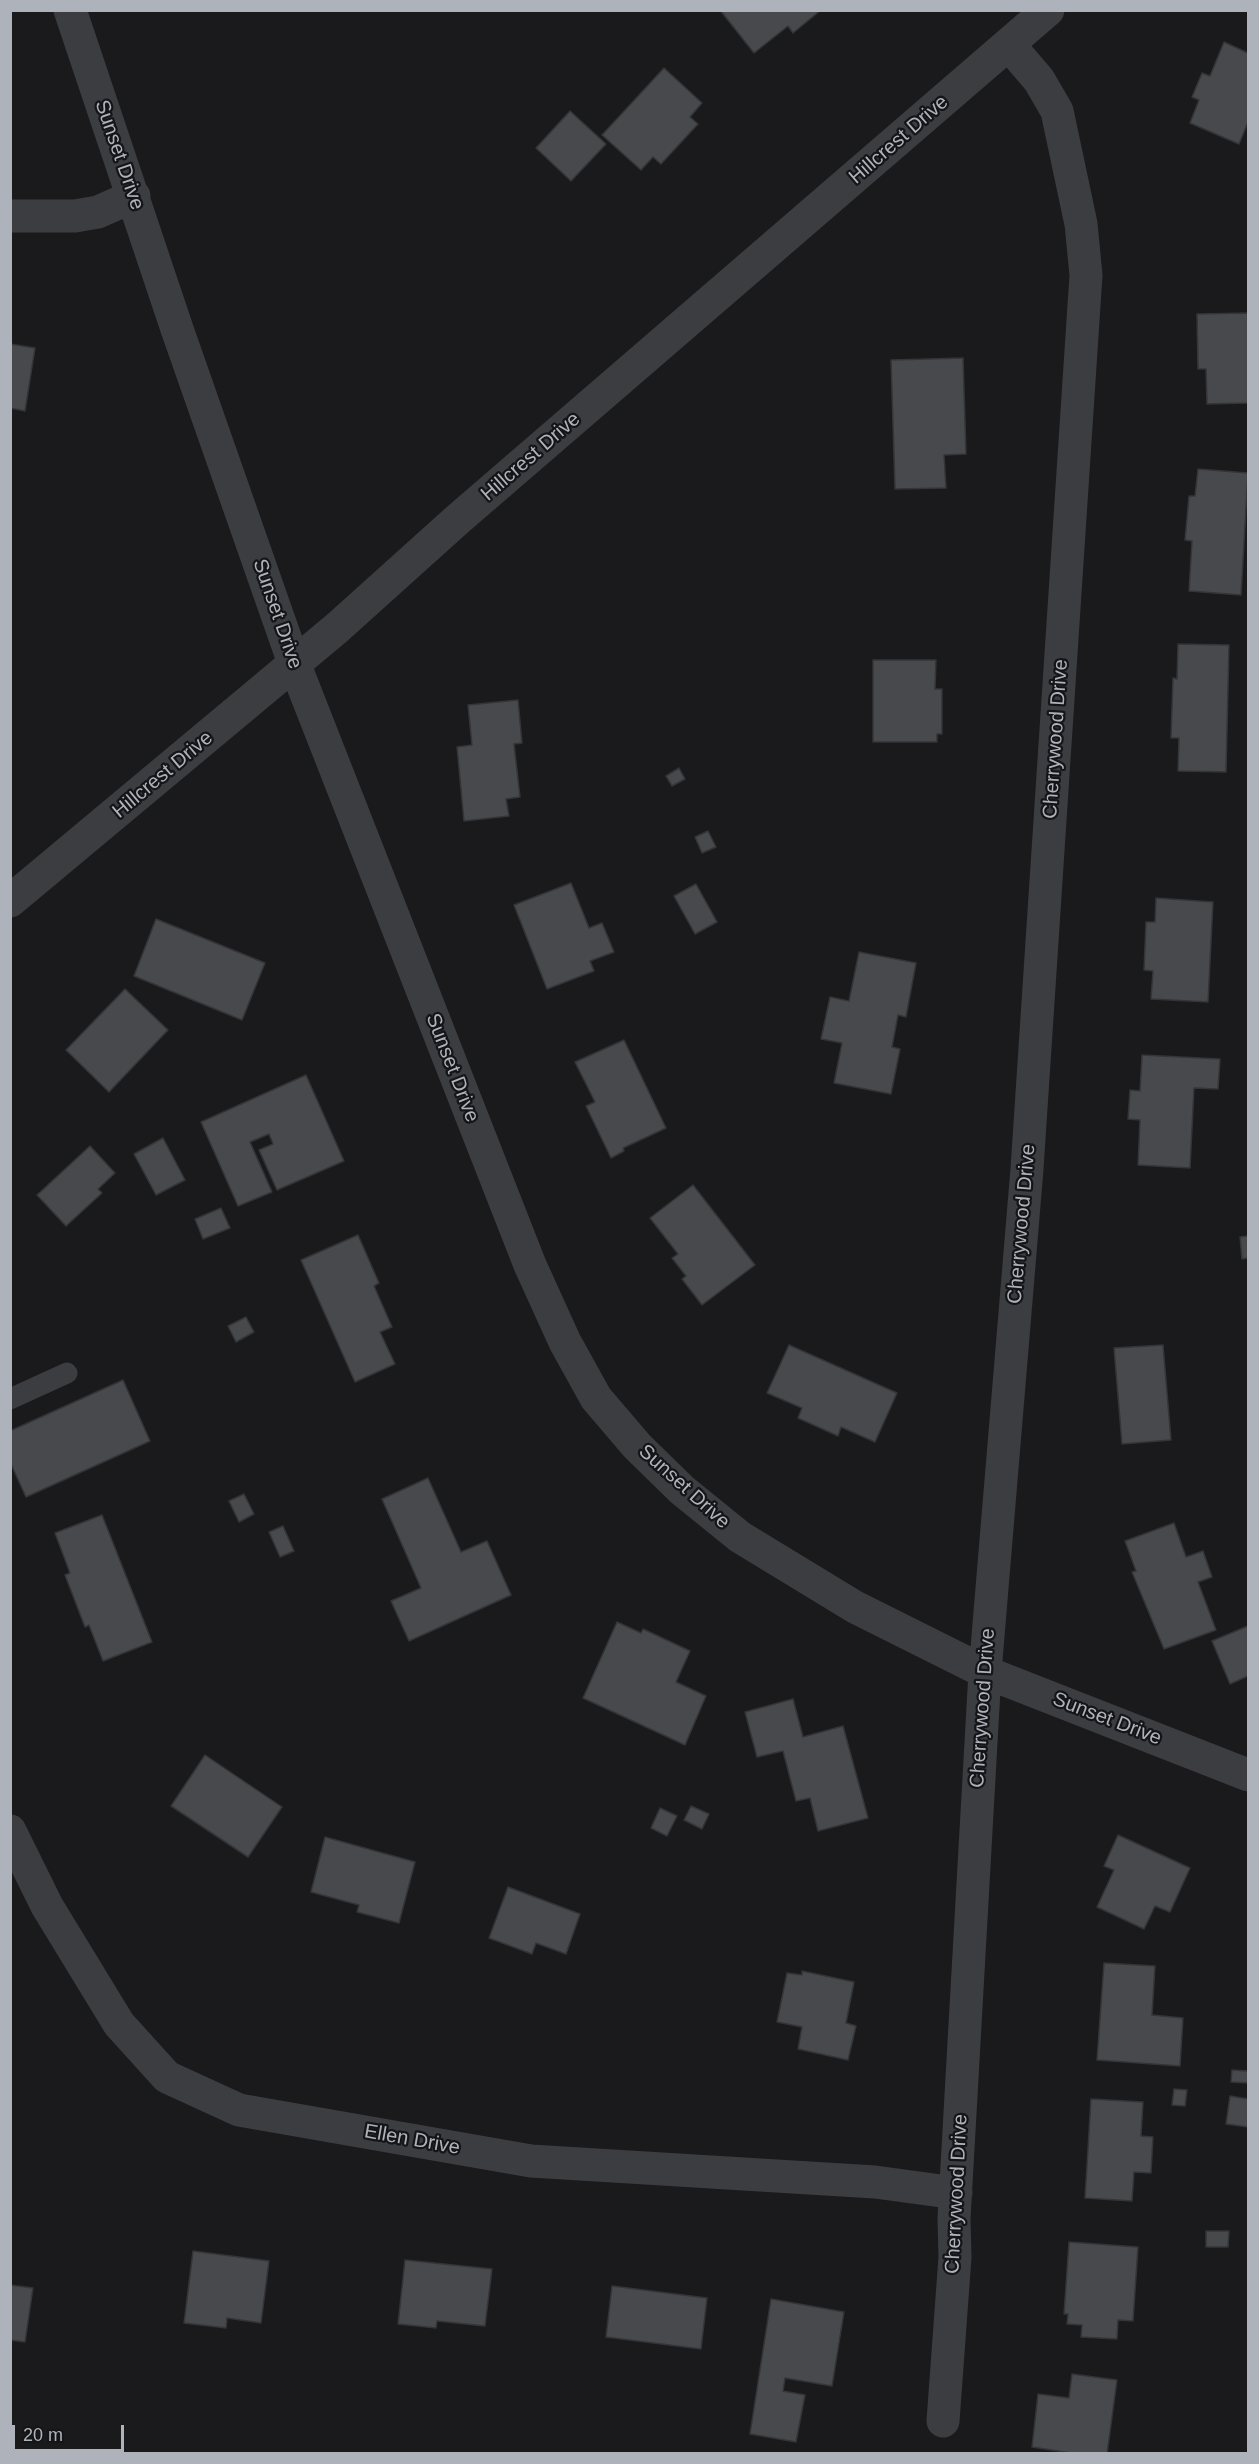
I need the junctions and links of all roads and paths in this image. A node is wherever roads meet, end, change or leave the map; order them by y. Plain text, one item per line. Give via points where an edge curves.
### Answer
1 (70, 10) edge
2 (1048, 10) edge
3 (1009, 45) junction
4 (134, 196) junction
5 (10, 216) edge
6 (294, 663) junction
7 (10, 901) edge
8 (67, 1372) dead end
9 (10, 1400) edge
10 (985, 1672) junction
11 (1248, 1776) edge
12 (10, 1831) edge
13 (956, 2193) junction
14 (943, 2421) dead end

1 - 4 street, Sunset Drive
2 - 3 street, Hillcrest Drive
3 - 6 street, Hillcrest Drive
3 - 10 street, Cherrywood Drive via 1039,80 1057,111 1081,224 1086,275 1027,1169
4 - 5 street via 99,212 75,216
4 - 6 street, Sunset Drive
6 - 7 street, Hillcrest Drive
6 - 10 street, Sunset Drive via 530,1265 596,1398 682,1490 740,1537 855,1607
8 - 9 lane
10 - 11 street, Sunset Drive
10 - 13 street, Cherrywood Drive
12 - 13 street, Ellen Drive via 47,1906 119,2024 167,2077 239,2110 531,2161 875,2182
13 - 14 street, Cherrywood Drive

